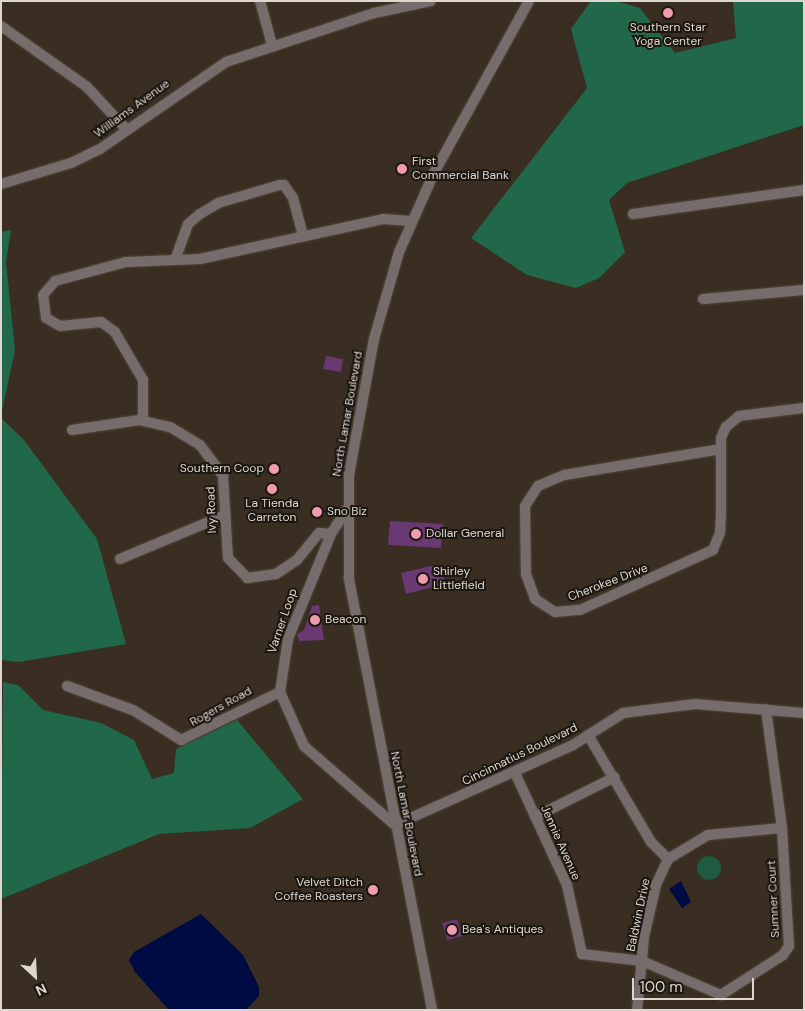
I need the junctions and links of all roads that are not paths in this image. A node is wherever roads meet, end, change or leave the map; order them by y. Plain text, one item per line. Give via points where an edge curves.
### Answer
1 (260, 1) edge
2 (431, 1) edge
3 (530, 1) edge
4 (1, 26) edge
5 (272, 45) junction
6 (126, 129) junction
7 (1, 184) edge
8 (804, 190) edge
9 (633, 214) dead end
10 (411, 221) junction
11 (303, 234) junction
12 (175, 260) junction
13 (804, 290) edge
14 (703, 299) dead end
15 (804, 408) edge
16 (143, 421) junction
17 (72, 430) dead end
18 (721, 449) junction
19 (348, 508) junction
20 (225, 515) junction
21 (331, 534) junction
22 (120, 559) dead end
23 (67, 686) dead end
24 (280, 692) junction
25 (766, 709) junction
26 (804, 713) edge
27 (588, 735) junction
28 (515, 773) junction
29 (615, 777) junction
30 (535, 817) junction
31 (395, 825) junction
32 (782, 828) junction
33 (668, 859) junction
34 (582, 954) joint
35 (642, 962) junction
36 (432, 1010) edge
37 (637, 1010) edge

1 - 5 street
2 - 5 street, Williams Avenue via 374,13
3 - 10 street, North Lamar Boulevard
4 - 6 street via 87,87
5 - 6 street, Williams Avenue via 195,79
6 - 7 street, Williams Avenue via 71,163
8 - 9 street
10 - 11 street via 395,217
10 - 19 street, North Lamar Boulevard via 374,339 349,475
11 - 12 street via 234,253
11 - 12 street via 293,198 284,185 279,185 218,203 200,214 188,224
12 - 16 street via 126,262 78,274 55,281 43,295 43,311 54,324 96,321 115,332 143,380
13 - 14 street
15 - 18 street, Cherokee Drive via 739,416 726,427
16 - 17 street, Ivy Road via 109,422
16 - 20 street, Ivy Road via 190,437 210,454 223,476
18 - 18 street, Cherokee Drive via 564,475 538,486 525,506 526,574 535,599 555,612 580,610 713,550 720,533
19 - 21 street, Varner Loop
19 - 31 street, North Lamar Boulevard via 349,577
20 - 21 street, Ivy Road via 228,558 247,578 276,574 296,560 319,533
20 - 22 street
21 - 24 street, Varner Loop via 288,639
23 - 24 street, Rogers Road via 133,710 181,740
24 - 31 street via 304,746
25 - 26 street, Cincinnatius Boulevard
25 - 27 street, Cincinnatius Boulevard via 694,704 642,709 611,718
25 - 32 street, Sumner Court
27 - 28 street, Cincinnatius Boulevard
27 - 29 street
28 - 30 street, Jennie Avenue
28 - 31 street, Cincinnatius Boulevard
29 - 30 street
29 - 33 street via 651,842
30 - 34 street, Jennie Avenue via 566,885
31 - 36 street, North Lamar Boulevard
32 - 33 street via 708,835
32 - 35 street, Sumner Court via 788,946 784,955 732,991 716,996
33 - 35 street, Baldwin Drive via 656,885
34 - 35 street, Sumner Court
35 - 37 street, Baldwin Drive

